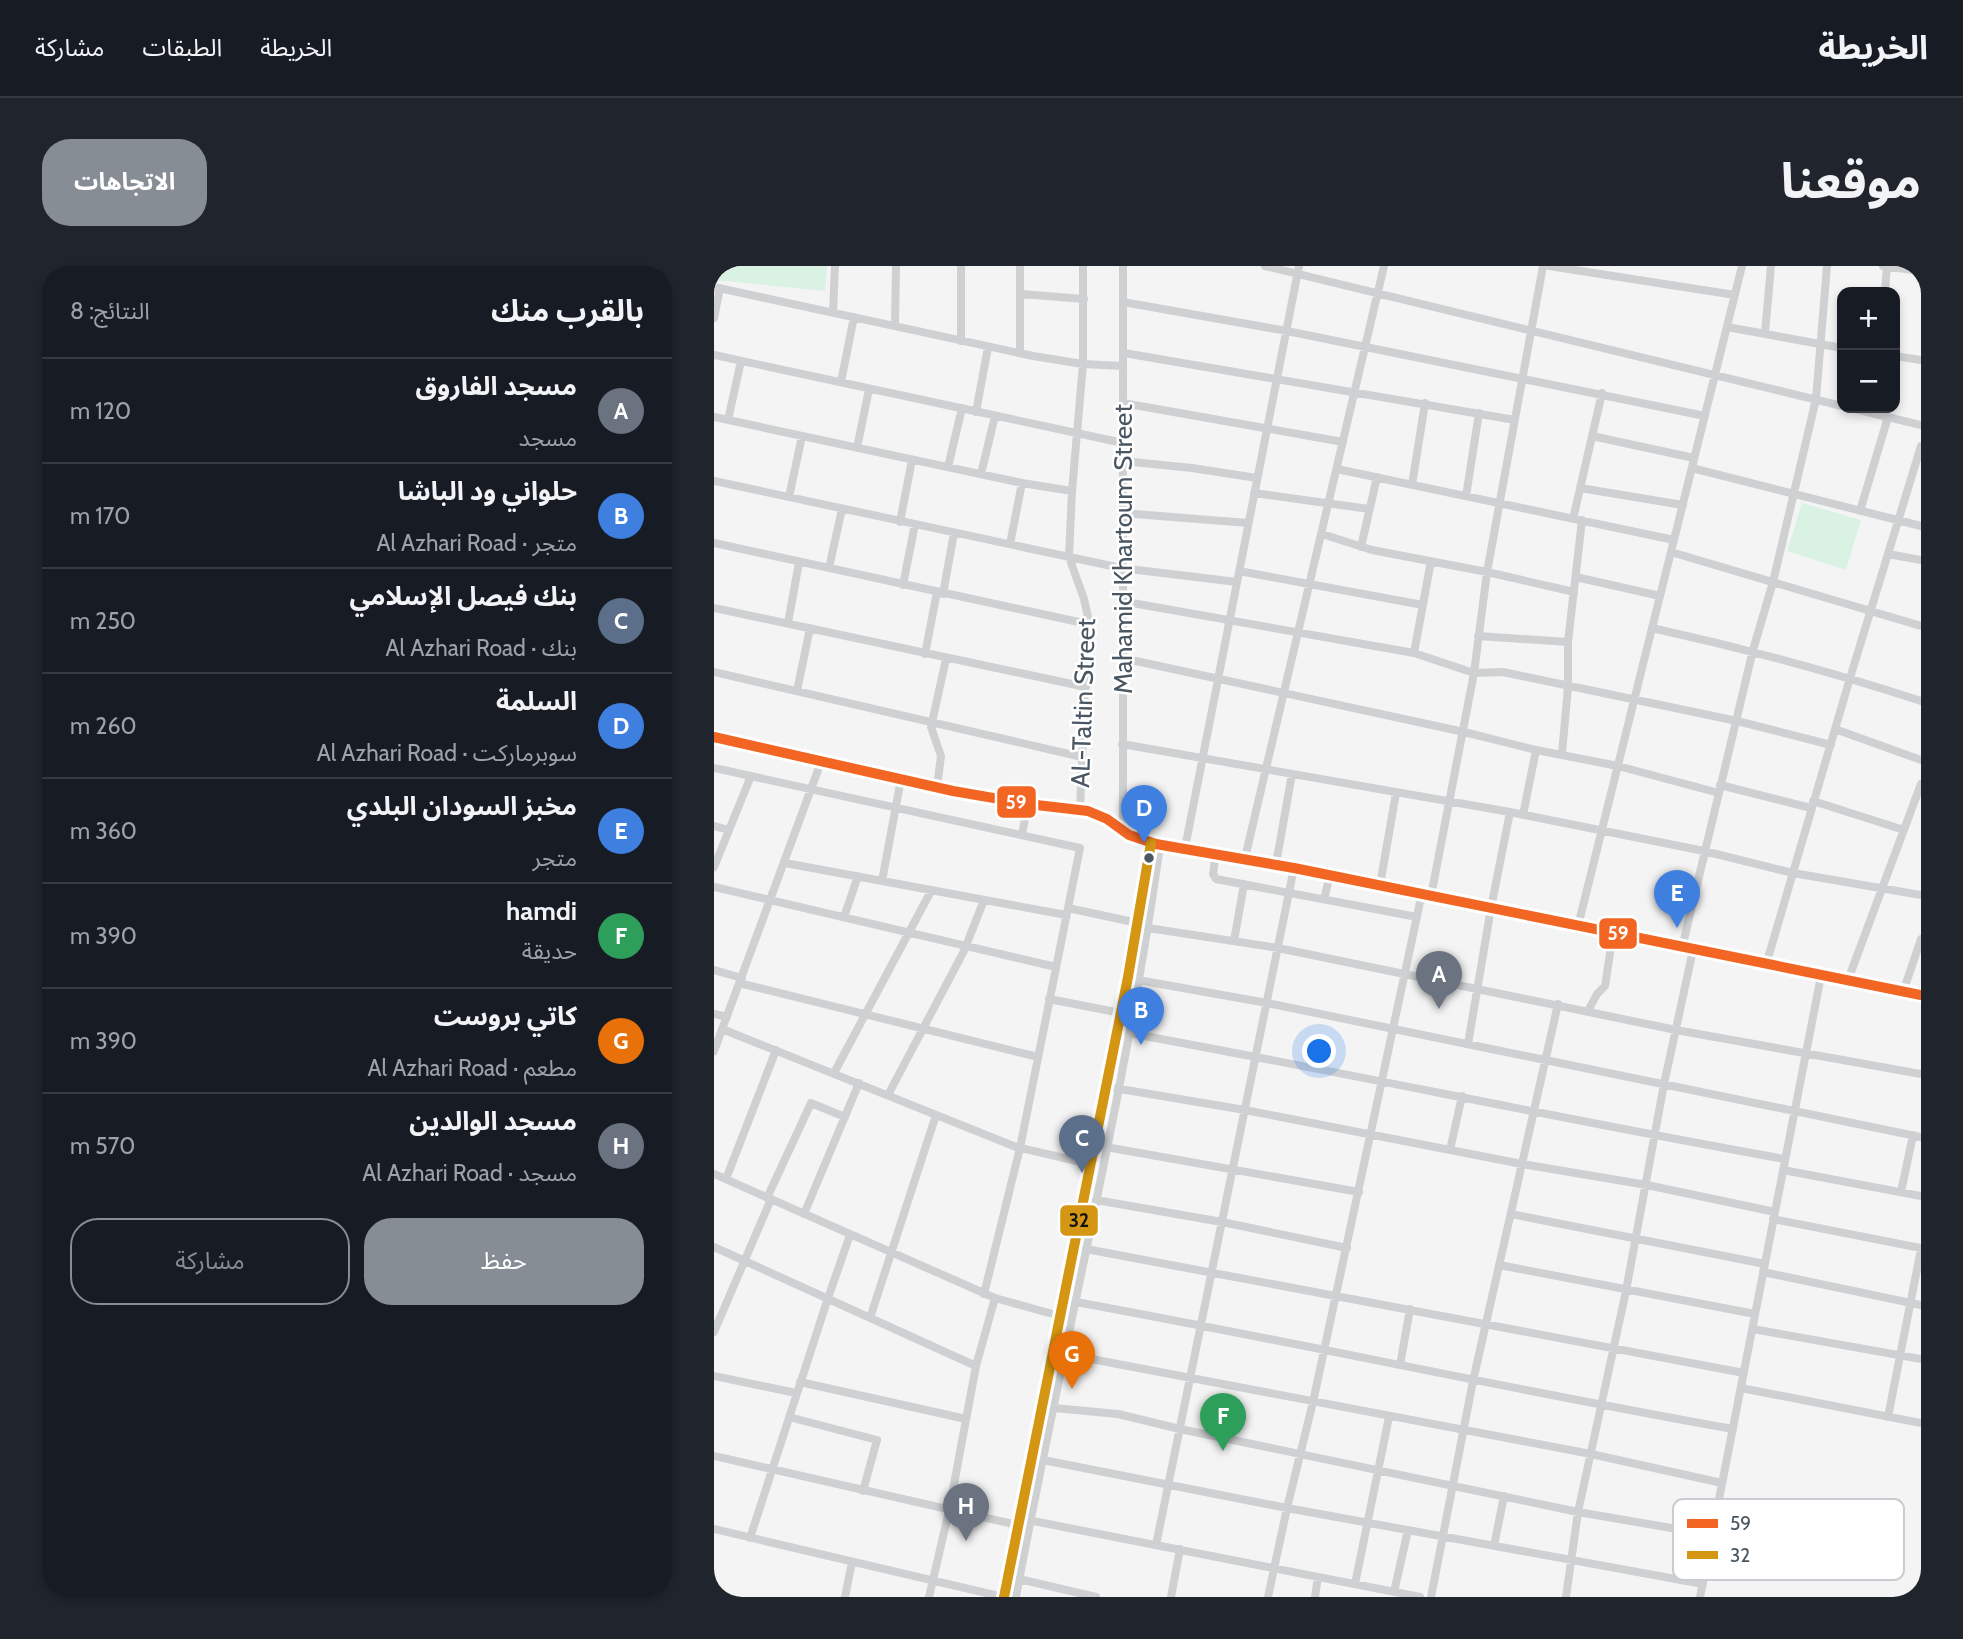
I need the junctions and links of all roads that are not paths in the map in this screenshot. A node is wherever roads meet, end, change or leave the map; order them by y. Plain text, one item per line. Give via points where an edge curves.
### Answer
1 (835, 266) edge
2 (896, 266) edge
3 (961, 266) edge
4 (1020, 266) edge
5 (1083, 266) edge
6 (1123, 266) edge
7 (1265, 266) edge
8 (1384, 266) edge
9 (1543, 266) edge
10 (1549, 266) edge
11 (1742, 266) edge
12 (1771, 266) edge
13 (1827, 266) edge
14 (1886, 266) edge
15 (1299, 270) edge
16 (1921, 271) edge
17 (1885, 287) edge
18 (717, 288) edge
19 (1378, 293) junction
20 (1021, 294) junction
21 (1735, 295) junction
22 (1084, 299) junction
23 (1123, 302) junction
24 (833, 312) junction
25 (854, 317) junction
26 (714, 318) edge
27 (895, 326) junction
28 (1727, 327) junction
29 (1530, 330) junction
30 (1287, 331) junction
31 (1765, 333) junction
32 (961, 341) junction
33 (1820, 345) junction
34 (988, 347) junction
35 (1365, 347) junction
36 (1837, 347) edge
37 (1020, 353) junction
38 (1124, 354) junction
39 (714, 355) edge
40 (1900, 357) edge
41 (1921, 360) edge
42 (741, 361) junction
43 (1083, 364) junction
44 (1123, 366) junction
45 (1714, 376) junction
46 (1522, 378) junction
47 (1278, 380) junction
48 (841, 383) junction
49 (869, 389) junction
50 (1355, 392) junction
51 (1602, 394) junction
52 (1816, 399) junction
53 (1123, 403) junction
54 (1425, 403) junction
55 (1837, 405) edge
56 (962, 408) junction
57 (976, 412) junction
58 (1479, 413) junction
59 (1880, 413) edge
60 (995, 416) junction
61 (1704, 416) junction
62 (1888, 416) junction
63 (714, 417) edge
64 (727, 420) junction
65 (1516, 420) junction
66 (1921, 425) edge
67 (1268, 428) junction
68 (1078, 432) junction
69 (802, 436) junction
70 (1592, 436) junction
71 (1343, 442) junction
72 (1123, 443) junction
73 (1921, 446) edge
74 (857, 448) junction
75 (1694, 458) junction
76 (912, 460) junction
77 (1123, 461) junction
78 (948, 467) junction
79 (1337, 468) junction
80 (1692, 468) junction
81 (981, 474) junction
82 (1377, 477) junction
83 (1257, 478) junction
84 (714, 483) edge
85 (1022, 483) junction
86 (1412, 485) junction
87 (1580, 488) junction
88 (1072, 491) junction
89 (1254, 492) junction
90 (1794, 494) junction
91 (1466, 496) junction
92 (789, 497) junction
93 (1329, 503) junction
94 (1500, 504) junction
95 (1683, 505) junction
96 (842, 509) junction
97 (1369, 509) junction
98 (1860, 511) junction
99 (1122, 513) junction
100 (1577, 519) junction
101 (1899, 520) junction
102 (900, 522) junction
103 (1248, 523) junction
104 (915, 524) junction
105 (1921, 526) edge
106 (954, 533) junction
107 (1322, 534) junction
108 (1674, 540) junction
109 (714, 543) edge
110 (1010, 544) junction
111 (1361, 547) junction
112 (1671, 552) junction
113 (1888, 554) junction
114 (1069, 557) junction
115 (1921, 560) edge
116 (1431, 561) junction
117 (799, 562) junction
118 (829, 568) junction
119 (1121, 568) junction
120 (1239, 571) junction
121 (1488, 572) junction
122 (1576, 577) junction
123 (1237, 582) junction
124 (1773, 582) junction
125 (1311, 584) junction
126 (903, 585) junction
127 (1574, 592) junction
128 (940, 593) junction
129 (1660, 596) junction
130 (1121, 601) junction
131 (1423, 605) junction
132 (714, 608) edge
133 (1871, 612) junction
134 (1229, 620) junction
135 (788, 623) junction
136 (1088, 624) junction
137 (1921, 626) edge
138 (810, 628) junction
139 (1652, 628) junction
140 (1298, 632) junction
141 (1478, 635) junction
142 (1568, 642) junction
143 (1753, 650) junction
144 (1414, 653) junction
145 (925, 654) junction
146 (1122, 658) junction
147 (946, 659) junction
148 (714, 671) edge
149 (1474, 673) junction
150 (1850, 677) junction
151 (1217, 678) junction
152 (1086, 687) junction
153 (1568, 687) junction
154 (797, 691) junction
155 (1284, 692) junction
156 (1634, 700) junction
157 (1921, 701) edge
158 (1737, 721) junction
159 (932, 723) junction
160 (1835, 729) junction
161 (1464, 732) junction
162 (714, 737) edge
163 (1122, 744) junction
164 (1831, 745) junction
165 (1536, 750) junction
166 (1562, 754) junction
167 (1082, 757) junction
168 (1201, 759) junction
169 (1921, 761) edge
170 (821, 762) junction
171 (1618, 766) junction
172 (714, 768) edge
173 (1265, 770) junction
174 (1292, 774) junction
175 (751, 776) junction
176 (901, 779) junction
177 (1921, 784) edge
178 (937, 787) junction
179 (811, 788) junction
180 (1720, 789) junction
181 (1396, 793) junction
182 (1450, 802) junction
183 (1028, 804) junction
184 (1812, 804) junction
185 (896, 807) junction
186 (1912, 809) junction
187 (1080, 810) junction
188 (1510, 812) junction
189 (1921, 812) edge
190 (1523, 815) junction
191 (714, 826) edge
192 (729, 830) junction
193 (1904, 830) junction
194 (1602, 831) junction
195 (1123, 832) junction
196 (1022, 834) junction
197 (1151, 843) junction
198 (1160, 845) junction
199 (1185, 848) junction
200 (1704, 851) junction
201 (1216, 853) junction
202 (1245, 858) junction
203 (785, 863) junction
204 (1276, 864) junction
205 (714, 867) edge
206 (1294, 868) junction
207 (1793, 873) junction
208 (1330, 875) junction
209 (858, 876) junction
210 (881, 881) junction
211 (1244, 884) junction
212 (1380, 885) junction
213 (714, 887) edge
214 (1882, 887) junction
215 (931, 891) junction
216 (1289, 892) junction
217 (1422, 893) junction
218 (1921, 895) edge
219 (1431, 896) junction
220 (1324, 899) junction
221 (984, 900) junction
222 (771, 901) junction
223 (1491, 908) junction
224 (1067, 911) junction
225 (1417, 916) junction
226 (844, 917) junction
227 (1138, 922) junction
228 (1578, 926) junction
229 (1148, 928) junction
230 (909, 932) junction
231 (1613, 934) junction
232 (1921, 939) edge
233 (1234, 941) junction
234 (966, 946) junction
235 (1278, 948) junction
236 (1682, 948) junction
237 (1693, 950) junction
238 (1766, 965) junction
239 (1056, 967) junction
240 (714, 970) edge
241 (1406, 975) junction
242 (1821, 976) junction
243 (741, 980) junction
244 (1138, 980) junction
245 (1847, 980) junction
246 (1479, 989) junction
247 (1903, 992) junction
248 (1921, 995) edge
249 (1049, 999) junction
250 (1267, 1003) junction
251 (1558, 1004) junction
252 (1588, 1011) junction
253 (1121, 1013) junction
254 (714, 1014) edge
255 (865, 1014) junction
256 (727, 1017) junction
257 (923, 1028) junction
258 (1393, 1028) junction
259 (722, 1030) junction
260 (1676, 1030) junction
261 (1128, 1033) junction
262 (1468, 1044) junction
263 (776, 1050) junction
264 (714, 1051) edge
265 (1805, 1054) junction
266 (1038, 1056) junction
267 (1256, 1056) junction
268 (1545, 1060) junction
269 (834, 1073) junction
270 (1921, 1074) edge
271 (1383, 1080) junction
272 (859, 1083) junction
273 (1664, 1084) junction
274 (1106, 1086) junction
275 (1117, 1089) junction
276 (888, 1095) junction
277 (1462, 1096) junction
278 (1245, 1110) junction
279 (1534, 1110) junction
280 (1795, 1110) junction
281 (936, 1115) junction
282 (845, 1117) junction
283 (1370, 1135) junction
284 (1655, 1135) junction
285 (1917, 1136) edge
286 (1106, 1147) junction
287 (1020, 1148) junction
288 (1450, 1150) junction
289 (1785, 1158) junction
290 (1090, 1164) junction
291 (1522, 1164) junction
292 (1233, 1168) junction
293 (1783, 1170) junction
294 (714, 1174) edge
295 (726, 1179) junction
296 (1647, 1185) junction
297 (1359, 1192) junction
298 (1900, 1192) junction
299 (1921, 1196) edge
300 (769, 1198) junction
301 (1096, 1200) junction
302 (804, 1214) junction
303 (1511, 1214) junction
304 (1774, 1216) junction
305 (1222, 1222) junction
306 (850, 1235) junction
307 (1636, 1238) junction
308 (714, 1247) edge
309 (1347, 1248) junction
310 (1086, 1249) junction
311 (1921, 1249) edge
312 (891, 1252) junction
313 (744, 1261) junction
314 (1499, 1265) junction
315 (1764, 1268) junction
316 (1211, 1275) junction
317 (1626, 1291) junction
318 (984, 1294) junction
319 (1335, 1296) junction
320 (828, 1298) junction
321 (995, 1298) junction
322 (1076, 1303) junction
323 (1911, 1303) junction
324 (1921, 1305) edge
325 (1410, 1309) junction
326 (1755, 1314) junction
327 (1060, 1316) junction
328 (870, 1318) junction
329 (1487, 1324) junction
330 (1201, 1325) junction
331 (1753, 1329) junction
332 (714, 1332) edge
333 (1325, 1349) junction
334 (1612, 1350) junction
335 (1065, 1354) junction
336 (1901, 1356) junction
337 (1921, 1359) edge
338 (1400, 1365) junction
339 (976, 1366) junction
340 (1744, 1373) junction
341 (714, 1376) edge
342 (1190, 1379) junction
343 (1473, 1381) junction
344 (800, 1382) junction
345 (1741, 1388) junction
346 (796, 1393) junction
347 (1313, 1402) junction
348 (1601, 1406) junction
349 (1054, 1408) junction
350 (789, 1417) junction
351 (1389, 1417) junction
352 (1888, 1417) junction
353 (966, 1419) junction
354 (1921, 1423) edge
355 (1180, 1429) junction
356 (1733, 1429) junction
357 (1462, 1431) junction
358 (1591, 1454) junction
359 (1302, 1455) junction
360 (714, 1456) edge
361 (1044, 1460) junction
362 (772, 1469) junction
363 (1377, 1470) junction
364 (1169, 1483) junction
365 (1722, 1483) junction
366 (1451, 1484) junction
367 (863, 1491) junction
368 (1504, 1496) junction
369 (1719, 1499) edge
370 (1287, 1508) junction
371 (949, 1511) junction
372 (1578, 1512) junction
373 (1019, 1522) junction
374 (1367, 1522) junction
375 (1030, 1524) junction
376 (1673, 1528) edge
377 (714, 1529) edge
378 (1408, 1530) junction
379 (1442, 1537) junction
380 (750, 1538) junction
381 (1156, 1545) junction
382 (1494, 1546) junction
383 (1180, 1549) junction
384 (1573, 1560) junction
385 (852, 1562) junction
386 (1274, 1568) junction
387 (1318, 1577) junction
388 (1673, 1578) edge
389 (1019, 1579) junction
390 (1681, 1580) edge
391 (1704, 1580) edge
392 (933, 1581) junction
393 (1354, 1584) junction
394 (1703, 1584) junction
395 (1394, 1592) junction
396 (845, 1597) edge
397 (929, 1597) edge
398 (1004, 1597) edge
399 (1016, 1597) edge
400 (1096, 1597) edge
401 (1171, 1597) edge
402 (1268, 1597) edge
403 (1315, 1597) edge
404 (1420, 1597) edge
405 (1431, 1597) edge
406 (1566, 1597) edge
407 (1700, 1597) edge

1 - 24 street
2 - 27 street
3 - 32 street
4 - 20 street
5 - 22 street
6 - 23 street, Mahamid Khartoum Street
7 - 15 street
8 - 19 street
9 - 29 street
10 - 21 street
11 - 21 street
12 - 31 street
13 - 33 street
14 - 16 street
14 - 17 street
15 - 19 street
15 - 30 street
18 - 24 street
18 - 26 street
19 - 29 street
19 - 35 street
20 - 22 street
20 - 37 street
21 - 28 street
22 - 43 street
23 - 30 street
23 - 38 street, Mahamid Khartoum Street
24 - 25 street
25 - 27 street
25 - 48 street
27 - 32 street
28 - 31 street
28 - 45 street
29 - 45 street
29 - 46 street
30 - 35 street
30 - 47 street
31 - 33 street
32 - 34 street
33 - 36 street
33 - 52 street
34 - 37 street
34 - 57 street
35 - 46 street
35 - 50 street
37 - 43 street
38 - 44 street, Mahamid Khartoum Street
38 - 47 street
39 - 42 street
40 - 41 street
42 - 48 street
42 - 64 street
43 - 44 street
43 - 68 street
44 - 53 street, Mahamid Khartoum Street
45 - 52 street
45 - 61 street
46 - 51 street
46 - 65 street
47 - 50 street
47 - 67 street
48 - 49 street
49 - 56 street
49 - 74 street
50 - 54 street
50 - 71 street
51 - 61 street
51 - 70 street
52 - 55 street
52 - 90 street
53 - 67 street
53 - 72 street, Mahamid Khartoum Street
54 - 58 street
54 - 86 street
56 - 57 street
56 - 78 street
57 - 60 street
58 - 65 street
58 - 91 street
59 - 62 street
60 - 68 street
60 - 81 street
61 - 75 street
62 - 66 street
62 - 98 street
63 - 64 street
64 - 69 street
65 - 94 street
67 - 71 street
67 - 83 street
68 - 72 street
68 - 88 street
69 - 74 street
69 - 92 street
70 - 75 street
70 - 87 street
71 - 79 street
72 - 77 street, Mahamid Khartoum Street
73 - 101 street
74 - 76 street
75 - 80 street
76 - 78 street
76 - 102 street
77 - 83 street
77 - 99 street, Mahamid Khartoum Street
78 - 81 street
79 - 82 street
79 - 93 street
80 - 90 street
80 - 95 street
81 - 85 street
82 - 86 street
82 - 97 street
83 - 89 street
84 - 92 street
85 - 88 street
85 - 110 street
86 - 91 street
87 - 95 street
87 - 100 street
88 - 114 street
89 - 93 street
89 - 103 street
90 - 98 street
90 - 124 street
91 - 94 street
92 - 96 street
93 - 97 street
93 - 107 street
94 - 100 street
94 - 121 street
95 - 108 street
96 - 102 street
96 - 118 street
97 - 111 street
98 - 101 street
99 - 103 street
99 - 119 street, Mahamid Khartoum Street
100 - 108 street
100 - 122 street
101 - 105 street
101 - 113 street
102 - 104 street
103 - 120 street
104 - 106 street
104 - 126 street
106 - 110 street
106 - 128 street
107 - 111 street
107 - 125 street
108 - 112 street
109 - 117 street
110 - 114 street
111 - 116 street
112 - 124 street
112 - 129 street
113 - 115 street
113 - 133 street
114 - 119 street
114 - 136 street, AL-Taltin Street
116 - 121 street
116 - 131 street
117 - 118 street
117 - 135 street
118 - 126 street
119 - 123 street
119 - 130 street, Mahamid Khartoum Street
120 - 123 street
120 - 125 street
121 - 127 street
121 - 141 street
122 - 127 street
122 - 129 street
123 - 134 street
124 - 133 street
124 - 143 street
125 - 131 street
125 - 140 street
126 - 128 street
127 - 142 street
128 - 136 street
128 - 145 street
129 - 139 street
130 - 134 street
130 - 146 street, Mahamid Khartoum Street
131 - 144 street
132 - 135 street
133 - 137 street
133 - 150 street
134 - 140 street
134 - 151 street
135 - 138 street
136 - 152 street, AL-Taltin Street
138 - 145 street
138 - 154 street
139 - 143 street
139 - 156 street
140 - 144 street
140 - 155 street
141 - 142 street
141 - 149 street
142 - 153 street
143 - 150 street
143 - 158 street
144 - 149 street
145 - 147 street
146 - 151 street
146 - 163 street, Mahamid Khartoum Street
147 - 152 street
147 - 159 street
148 - 154 street
149 - 153 street via 1503,672
149 - 161 street
150 - 157 street
150 - 160 street
151 - 155 street
151 - 168 street
152 - 167 street, AL-Taltin Street
153 - 156 street
153 - 166 street
154 - 159 street
155 - 161 street
155 - 173 street
156 - 158 street
156 - 171 street
158 - 164 street
158 - 180 street
159 - 167 street
159 - 178 street via 941,756
160 - 164 street
160 - 169 street
161 - 165 street
161 - 182 street
162 - 170 street
163 - 168 street
163 - 195 street, Mahamid Khartoum Street
164 - 184 street
165 - 166 street
165 - 190 street
166 - 171 street
167 - 187 street, AL-Taltin Street
168 - 173 street
168 - 199 street
170 - 176 street
170 - 179 street
171 - 180 street
171 - 194 street
172 - 175 street
173 - 174 street
173 - 202 street
174 - 181 street
174 - 204 street
175 - 179 street
175 - 192 street
176 - 178 street
176 - 185 street
177 - 186 street
178 - 183 street
179 - 185 street
179 - 203 street
180 - 184 street
180 - 200 street
181 - 182 street
181 - 212 street
182 - 188 street
182 - 219 street
183 - 187 street
183 - 196 street
184 - 193 street
184 - 207 street
185 - 196 street
185 - 210 street
186 - 189 street
186 - 193 street
187 - 195 street via 1104,817
188 - 190 street
188 - 223 street
190 - 194 street
191 - 192 street
192 - 205 street
193 - 214 street
194 - 200 street
194 - 228 street
195 - 197 street
196 - 224 street via 1080,848
197 - 198 street
197 - 227 street
198 - 199 street
198 - 229 street
199 - 201 street
200 - 207 street
200 - 236 street
201 - 202 street
201 - 211 street via 1215,878
202 - 204 street
203 - 209 street
203 - 222 street
204 - 206 street
206 - 208 street
206 - 216 street
207 - 214 street
207 - 238 street
208 - 212 street
208 - 220 street
209 - 210 street
209 - 226 street
210 - 215 street
211 - 216 street
211 - 233 street
212 - 217 street
213 - 222 street
214 - 218 street
214 - 245 street
215 - 221 street
215 - 230 street
216 - 220 street
216 - 235 street
217 - 219 street
217 - 225 street
219 - 223 street
220 - 225 street
221 - 224 street
221 - 234 street
222 - 226 street
222 - 243 street
223 - 228 street
223 - 246 street
224 - 227 street
224 - 239 street
225 - 241 street
226 - 230 street
227 - 253 street
228 - 231 street
229 - 233 street
229 - 244 street
230 - 234 street
230 - 255 street
231 - 236 street
231 - 252 street via 1605,986
232 - 247 street
233 - 235 street
234 - 239 street
234 - 257 street
235 - 241 street
235 - 250 street
236 - 237 street
237 - 238 street
237 - 260 street
238 - 242 street
239 - 249 street
240 - 243 street
241 - 246 street
241 - 258 street
242 - 245 street
242 - 265 street
243 - 255 street
243 - 256 street
244 - 250 street
244 - 261 street
245 - 247 street
246 - 251 street
246 - 262 street
247 - 248 street
249 - 253 street
249 - 266 street
250 - 258 street
250 - 267 street
251 - 252 street
251 - 268 street
252 - 260 street
253 - 274 street
254 - 256 street
255 - 257 street
255 - 269 street
256 - 259 street
257 - 266 street
257 - 276 street
258 - 262 street
258 - 271 street
259 - 263 street
259 - 264 street
260 - 265 street
260 - 273 street
261 - 267 street
261 - 275 street
262 - 268 street
263 - 269 street
263 - 295 street
265 - 270 street
265 - 280 street
266 - 287 street
267 - 271 street
267 - 278 street
268 - 273 street
268 - 279 street
269 - 272 street
271 - 277 street
271 - 283 street
272 - 276 street
272 - 282 street
273 - 280 street
273 - 284 street
274 - 275 street
274 - 290 street
275 - 278 street
275 - 286 street
276 - 281 street
277 - 279 street
277 - 288 street
278 - 283 street
278 - 292 street
279 - 284 street
279 - 291 street
280 - 285 street
280 - 289 street
281 - 287 street
281 - 312 street
282 - 300 street via 810,1104
282 - 302 street
283 - 288 street
283 - 297 street
284 - 289 street
284 - 296 street
285 - 298 street
286 - 292 street
286 - 301 street
287 - 290 street
287 - 318 street
288 - 291 street
289 - 293 street
290 - 327 street
291 - 296 street
291 - 303 street
292 - 297 street
292 - 305 street
293 - 298 street
293 - 304 street
294 - 295 street
295 - 300 street
296 - 304 street
296 - 307 street
297 - 309 street
298 - 299 street
300 - 302 street
300 - 313 street
301 - 305 street
301 - 310 street
302 - 306 street
303 - 307 street
303 - 314 street
304 - 311 street
304 - 315 street
305 - 309 street
305 - 316 street
306 - 312 street
306 - 320 street
307 - 315 street
307 - 317 street
308 - 313 street
309 - 319 street
310 - 316 street
310 - 322 street
311 - 323 street
312 - 318 street
312 - 328 street
313 - 320 street
313 - 332 street
314 - 317 street
314 - 329 street
315 - 323 street
315 - 326 street
316 - 319 street
316 - 330 street
317 - 326 street
317 - 334 street
318 - 321 street
319 - 325 street
319 - 333 street
320 - 328 street
320 - 344 street
321 - 327 street
321 - 339 street
322 - 330 street
322 - 335 street
323 - 324 street
323 - 336 street
325 - 329 street
325 - 338 street
326 - 331 street
327 - 373 street
328 - 339 street
329 - 334 street
329 - 343 street
330 - 333 street
330 - 342 street
331 - 336 street
331 - 340 street
333 - 338 street
333 - 347 street
334 - 340 street
334 - 348 street
335 - 342 street
335 - 349 street
336 - 337 street
336 - 352 street
338 - 343 street
339 - 353 street
340 - 345 street
341 - 346 street
342 - 347 street
342 - 355 street
343 - 348 street
343 - 357 street
344 - 346 street
344 - 353 street
345 - 352 street
345 - 356 street
346 - 350 street
347 - 351 street
347 - 359 street
348 - 356 street
348 - 358 street
349 - 355 street via 1118,1414
349 - 361 street
350 - 362 street
350 - 367 street via 877,1440
351 - 357 street
351 - 363 street
352 - 354 street
353 - 371 street
355 - 359 street
355 - 364 street
356 - 365 street
357 - 358 street
357 - 366 street
358 - 365 street
358 - 372 street
359 - 363 street
359 - 370 street
360 - 362 street
361 - 364 street
361 - 375 street
362 - 367 street
362 - 380 street
363 - 366 street
363 - 374 street
364 - 370 street
364 - 381 street
365 - 369 street
366 - 368 street
366 - 379 street
367 - 371 street
368 - 372 street
368 - 382 street
370 - 374 street
370 - 386 street
371 - 373 street
371 - 392 street
372 - 376 street
372 - 384 street
373 - 375 street
373 - 398 street
374 - 378 street
374 - 393 street
375 - 381 street
375 - 389 street
377 - 380 street
378 - 379 street
378 - 395 street
379 - 382 street
379 - 405 street
380 - 385 street
381 - 383 street
382 - 384 street
383 - 386 street
383 - 401 street
384 - 388 street
384 - 406 street
385 - 392 street
385 - 396 street
386 - 387 street
386 - 402 street
387 - 393 street
387 - 403 street
389 - 399 street
389 - 400 street
390 - 394 street
391 - 394 street
392 - 397 street
392 - 398 street
393 - 395 street
394 - 407 street
395 - 404 street

